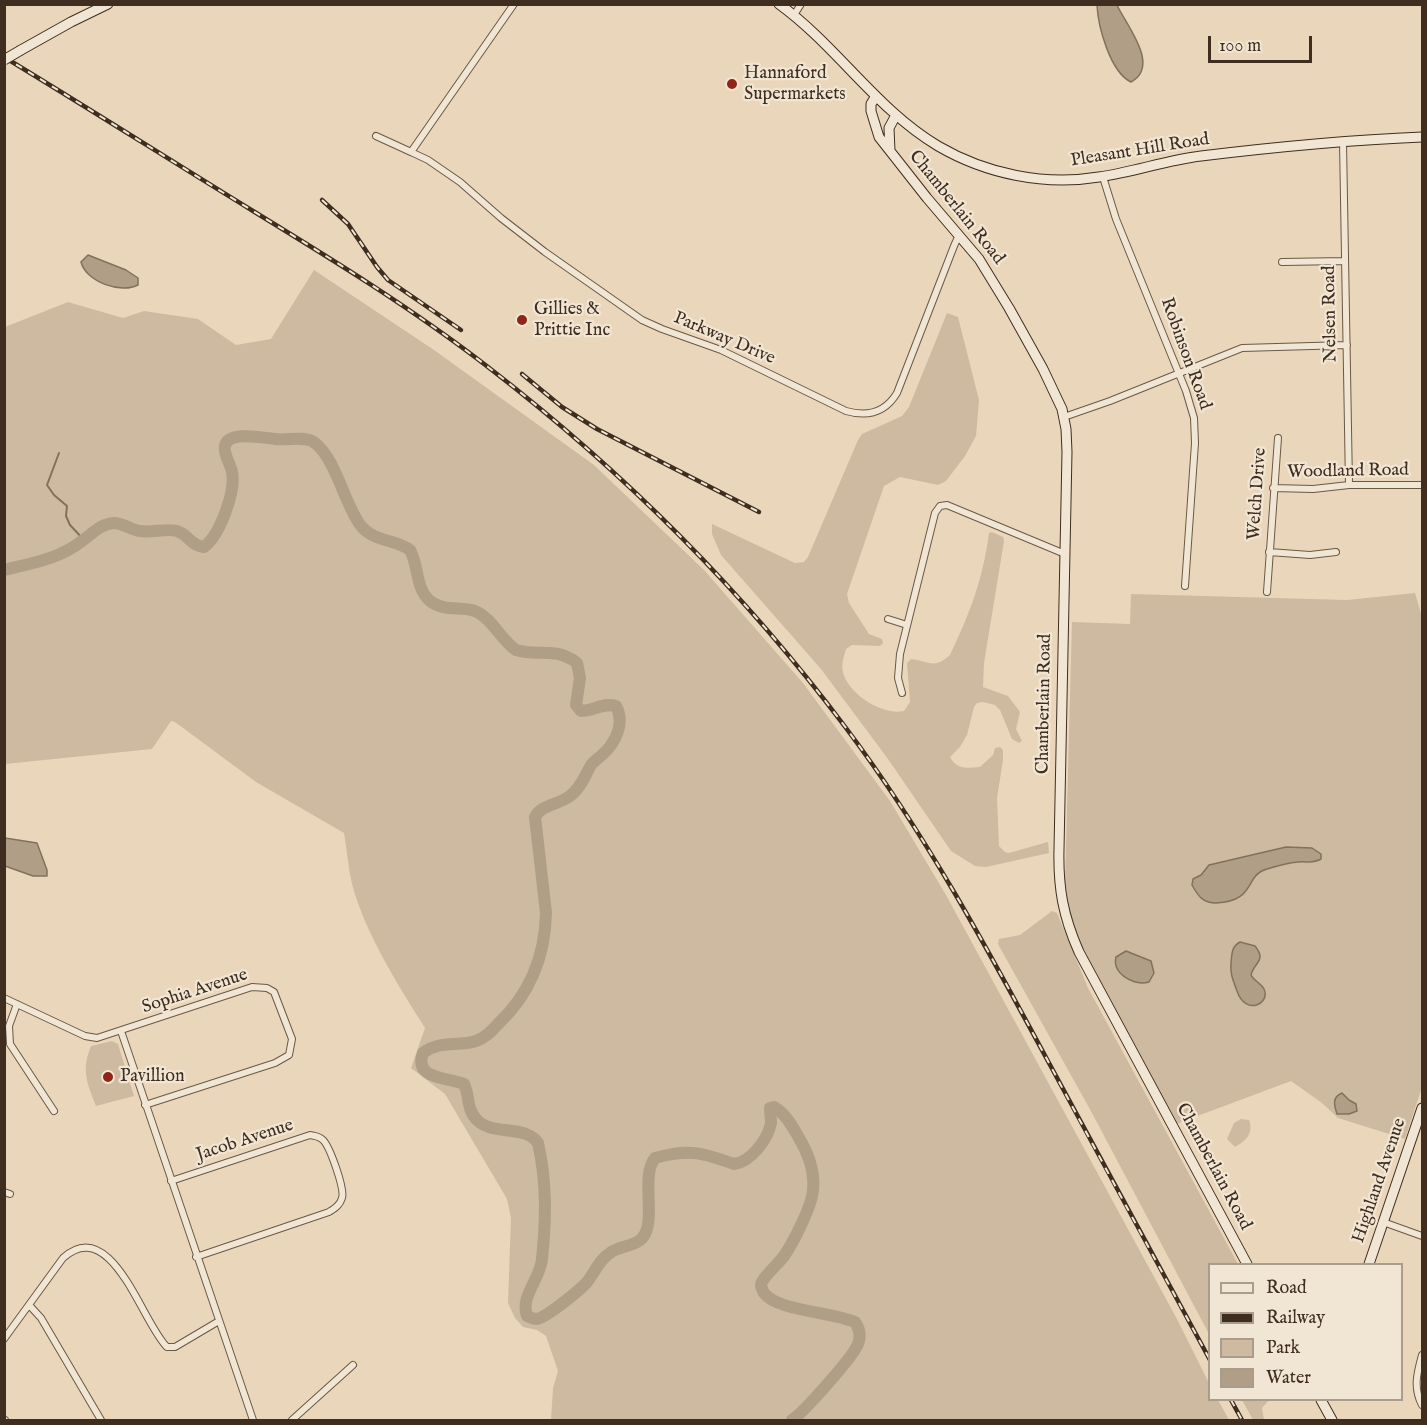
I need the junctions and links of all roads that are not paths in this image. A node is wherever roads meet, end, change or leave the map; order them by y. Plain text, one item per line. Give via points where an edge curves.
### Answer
1 (108, 4) edge
2 (514, 4) edge
3 (779, 4) edge
4 (801, 4) edge
5 (794, 15) junction
6 (4, 60) edge
7 (876, 96) junction
8 (896, 115) junction
9 (375, 136) dead end
10 (1422, 137) edge
11 (1343, 142) junction
12 (411, 152) junction
13 (891, 153) junction
14 (1102, 177) junction
15 (959, 236) junction
16 (1345, 261) junction
17 (1282, 262) dead end
18 (1347, 345) junction
19 (1178, 372) junction
20 (1064, 417) junction
21 (1278, 438) dead end
22 (1349, 485) junction
23 (1422, 485) edge
24 (1274, 488) junction
25 (1269, 552) junction
26 (1336, 552) dead end
27 (1065, 554) junction
28 (1185, 586) dead end
29 (1267, 592) dead end
30 (888, 619) dead end
31 (907, 625) junction
32 (902, 693) dead end
33 (4, 998) edge
34 (17, 1004) junction
35 (121, 1031) junction
36 (145, 1105) junction
37 (1422, 1108) edge
38 (54, 1111) dead end
39 (171, 1181) junction
40 (1383, 1222) junction
41 (1422, 1236) edge
42 (196, 1257) junction
43 (1246, 1263) edge
44 (1369, 1263) edge
45 (30, 1305) junction
46 (219, 1321) junction
47 (4, 1339) edge
48 (1422, 1355) edge
49 (353, 1365) dead end
50 (1322, 1401) edge
51 (1422, 1406) edge
52 (101, 1420) edge
53 (253, 1420) edge
54 (292, 1420) edge
55 (1332, 1420) edge

1 - 6 street, bridge
2 - 12 street
3 - 5 street, Pleasant Hill Road
4 - 5 street
5 - 7 street, Pleasant Hill Road
7 - 8 street, Pleasant Hill Road
7 - 13 street, Chamberlain Road via 872,118
8 - 13 street, Chamberlain Road via 889,128
8 - 14 street, Pleasant Hill Road via 943,149 987,168 1046,179
9 - 12 street, Parkway Drive
10 - 11 street, Pleasant Hill Road
11 - 14 street, Pleasant Hill Road via 1198,157
11 - 16 street, Nelsen Road
12 - 15 street, Parkway Drive via 455,178 545,252 642,320 721,350 859,414 885,408 897,393
13 - 15 street, Chamberlain Road
14 - 19 street, Robinson Road
15 - 20 street, Chamberlain Road via 979,259 1009,308
16 - 17 street
16 - 18 street, Nelsen Road
18 - 19 street via 1242,348
18 - 22 street, Nelsen Road
19 - 20 street
19 - 28 street, Robinson Road via 1195,431
20 - 27 street, Chamberlain Road
21 - 24 street, Welch Drive
22 - 23 street, Woodland Road
22 - 24 street, Woodland Road
24 - 25 street, Welch Drive
25 - 26 street, Welch Drive
25 - 29 street, Welch Drive
27 - 31 street via 951,507 940,506
27 - 43 street, Chamberlain Road via 1059,849 1059,888 1064,913 1079,952
30 - 31 street
31 - 32 street via 898,666
33 - 34 street
34 - 35 street via 85,1036 97,1038
34 - 38 street via 9,1026 10,1044
35 - 36 street
35 - 36 street, Sophia Avenue via 258,987 273,992 292,1040 290,1055 282,1060
36 - 39 street
37 - 40 street, Highland Avenue
39 - 42 street
39 - 42 street, Jacob Avenue via 310,1135 326,1143 342,1186 341,1200 329,1212
40 - 41 street
40 - 44 street, Highland Avenue
42 - 46 street
45 - 46 street via 63,1258 76,1248 89,1247 113,1262 167,1347 175,1347
45 - 47 street
45 - 52 street
46 - 53 street
48 - 51 street via 1416,1385
49 - 54 street
50 - 55 street

